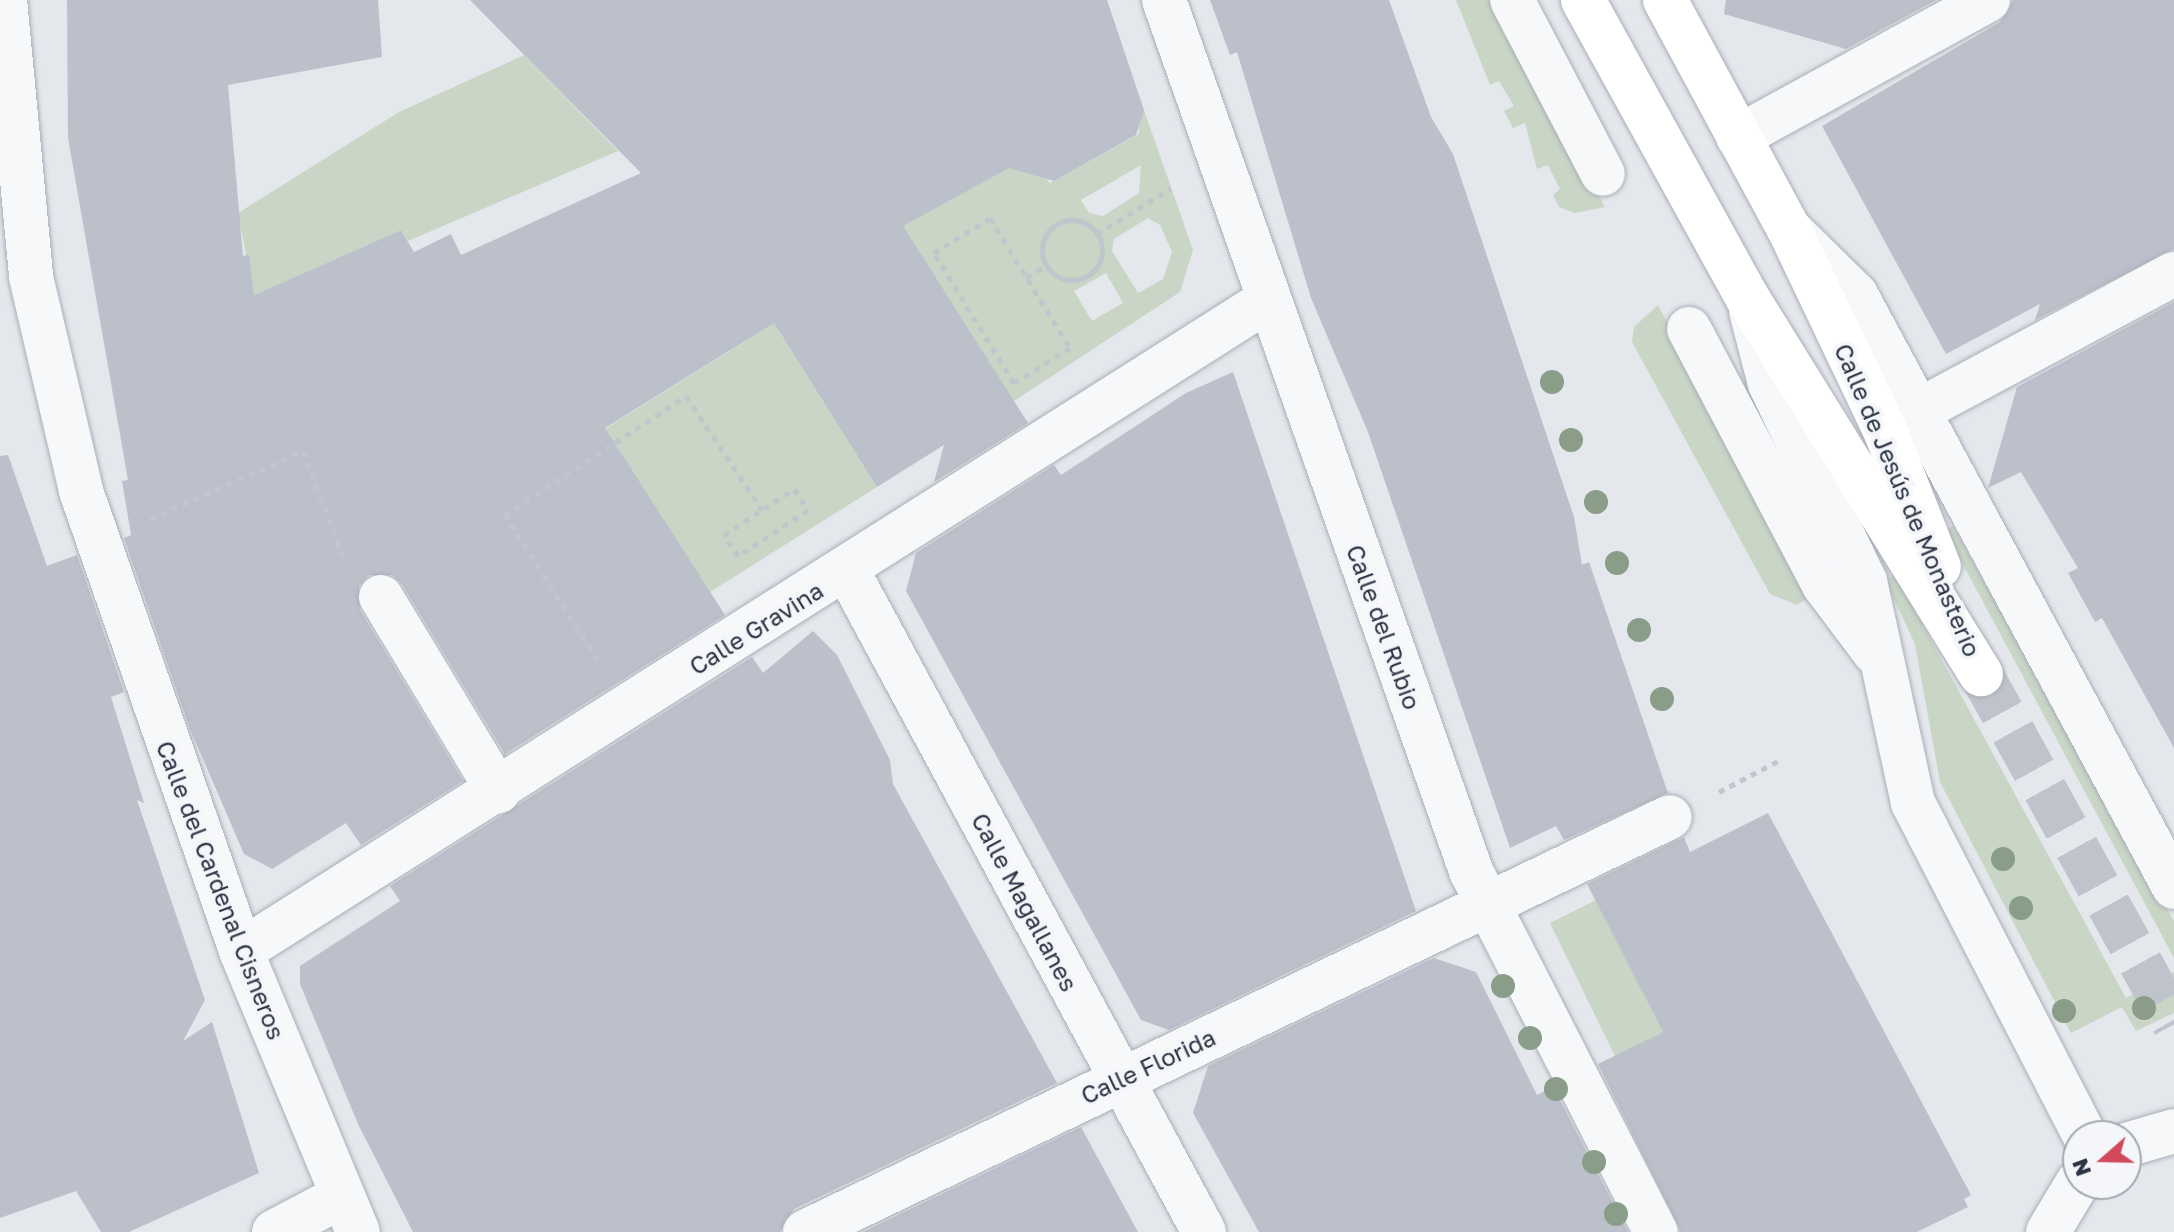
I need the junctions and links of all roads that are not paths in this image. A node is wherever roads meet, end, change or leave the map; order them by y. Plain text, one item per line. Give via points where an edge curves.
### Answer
1 (5, 0) edge
2 (1164, 0) edge
3 (1512, 0) edge
4 (1583, 0) edge
5 (1665, 0) edge
6 (1988, 0) edge
7 (1738, 137) junction
8 (1603, 174) dead end
9 (1789, 229) junction
10 (2174, 274) edge
11 (1747, 297) junction
12 (1268, 300) junction
13 (1689, 329) dead end
14 (1920, 410) junction
15 (847, 570) junction
16 (364, 583) road end
17 (1889, 671) junction
18 (498, 791) junction
19 (1670, 817) road end
20 (2174, 887) edge
21 (1492, 904) junction
22 (241, 951) junction
23 (1120, 1078) junction
24 (2077, 1120) edge
25 (2174, 1131) edge
26 (2142, 1140) edge
27 (2067, 1200) edge
28 (349, 1215) edge
29 (274, 1232) edge
30 (805, 1232) edge
31 (1204, 1232) edge
32 (1656, 1232) edge
33 (2048, 1232) edge

1 - 22 street, Calle del Cardenal Cisneros via 31,277 98,542
2 - 12 street, Calle del Rubio
3 - 8 street
4 - 11 main road, Calle de Jesús de Monasterio
5 - 7 main road, Calle de Jesús de Monasterio
6 - 7 street
7 - 9 main road, Calle de Jesús de Monasterio
9 - 11 main road, Calle de Jesús de Monasterio via 1884,428 1981,674
9 - 14 street, Calle de Jesús de Monasterio via 1856,295
10 - 14 street
11 - 17 street, Calle de Jesús de Monasterio via 1770,384 1865,581
12 - 15 street, Calle Gravina
12 - 21 street, Calle del Rubio via 1471,871
13 - 17 street via 1824,585
14 - 20 street, Calle de Jesús de Monasterio
15 - 18 street, Calle Gravina
15 - 23 street, Calle Magallanes
16 - 18 street
17 - 24 street, Calle de Jesús de Monasterio via 1913,803
18 - 22 street, Calle Gravina
19 - 21 street, Calle Florida
21 - 23 street, Calle Florida
21 - 32 street, Calle del Rubio
22 - 28 street, Calle del Cardenal Cisneros
23 - 30 street, Calle Florida
23 - 31 street, Calle Magallanes
25 - 26 street
27 - 33 street
28 - 29 street

